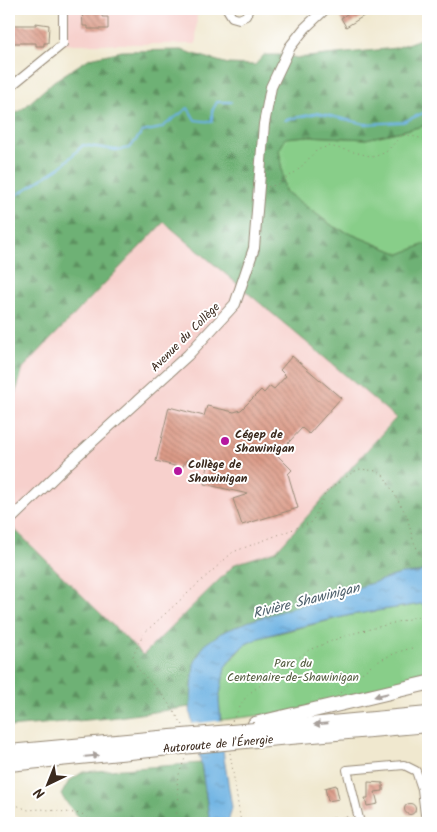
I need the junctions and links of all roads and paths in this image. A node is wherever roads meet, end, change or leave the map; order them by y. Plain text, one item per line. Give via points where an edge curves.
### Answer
1 (63, 9) edge
2 (227, 9) edge
3 (249, 9) edge
4 (325, 9) edge
5 (9, 88) edge
6 (428, 140) edge
7 (260, 186) junction
8 (9, 521) edge
9 (428, 560) edge
10 (428, 614) edge
11 (412, 648) dead end
12 (428, 683) edge
13 (337, 706) junction
14 (428, 714) edge
15 (428, 725) edge
16 (231, 727) dead end
17 (185, 729) dead end
18 (255, 731) junction
19 (358, 732) junction
20 (428, 732) edge
21 (159, 744) junction
22 (230, 749) dead end
23 (9, 752) edge
24 (186, 754) dead end
25 (9, 764) edge
26 (9, 802) edge
27 (97, 823) edge
28 (173, 823) edge
29 (241, 823) edge
30 (360, 823) edge
31 (426, 823) edge

1 - 5 street via 63,44
2 - 3 street via 232,17 239,19 246,16
4 - 7 street, Avenue du Collège via 304,28 290,47 271,87 264,124
6 - 7 path via 403,134 386,152 374,157 329,146 317,150 298,171 276,185
7 - 8 street, Avenue du Collège via 254,248 235,304 188,355
9 - 17 path via 420,555 407,516 384,476 377,471 360,469 326,492 312,522 233,552 144,634 133,656 138,669 164,697
10 - 16 path via 347,635 309,650 247,695
11 - 13 path via 374,663 340,693
12 -> 13 highway
13 - 18 highway
14 -> 18 highway, Autoroute de l'Énergie
15 - 19 highway, Autoroute de l'Énergie
18 - 19 highway, Autoroute de l'Énergie
18 - 21 highway, Autoroute de l'Énergie, bridge
18 - 21 highway, Autoroute de l'Énergie, bridge via 214,733
19 - 20 highway
21 - 23 highway, Autoroute de l'Énergie
25 -> 21 highway, Autoroute de l'Énergie
22 - 29 path
24 - 28 path via 177,780 179,806
26 - 27 path via 28,810 82,814
30 - 31 street via 347,770 404,765 416,771

